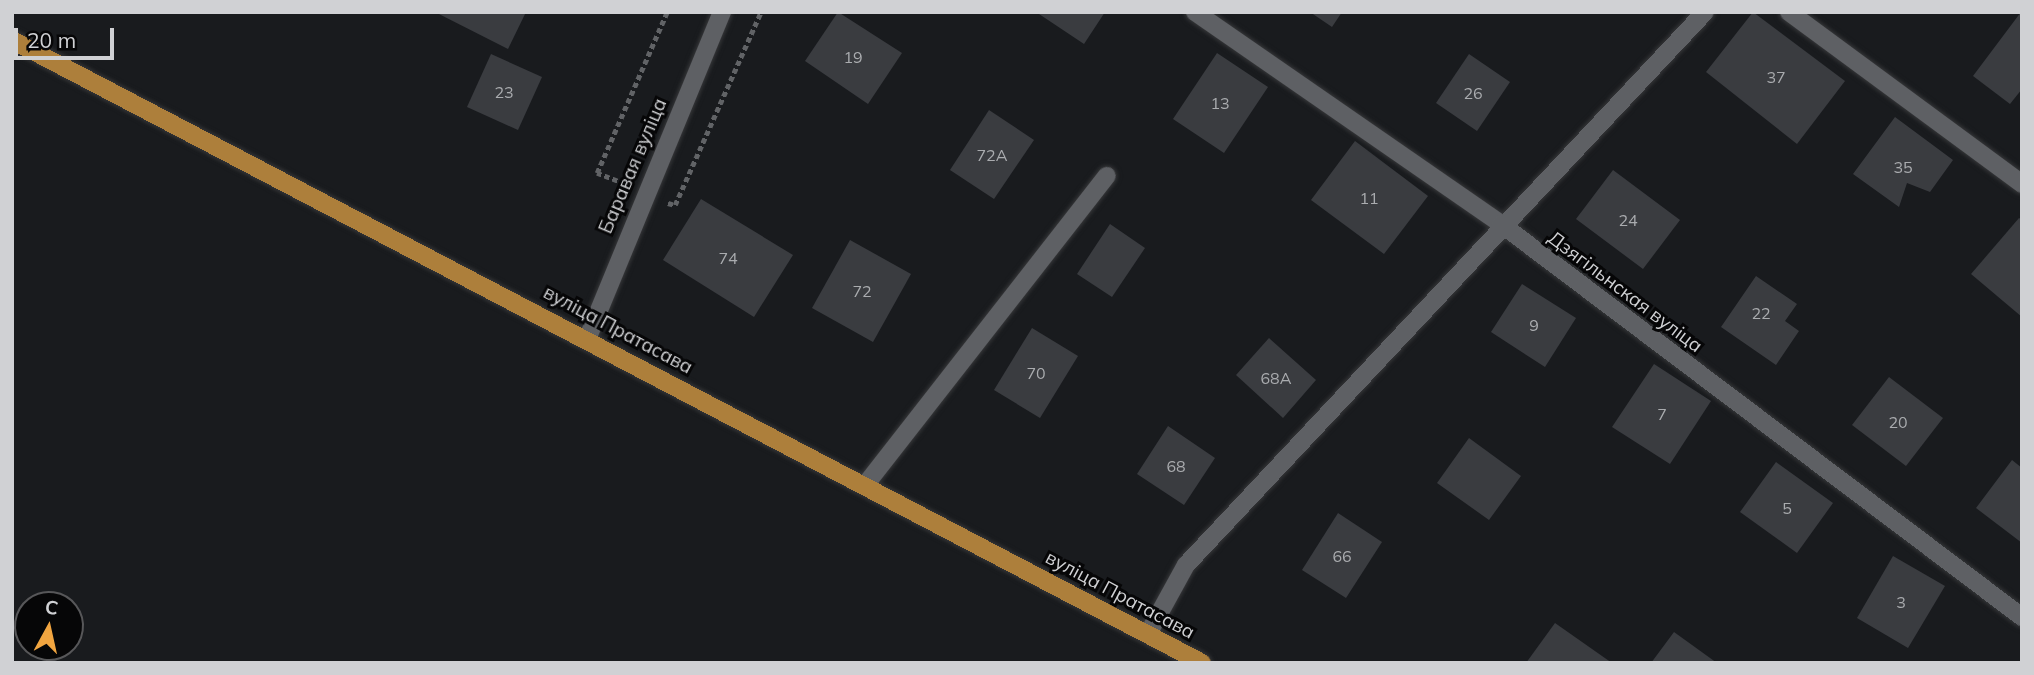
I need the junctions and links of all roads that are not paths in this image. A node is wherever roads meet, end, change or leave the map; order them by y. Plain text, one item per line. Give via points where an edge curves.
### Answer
1 (722, 12) edge
2 (1195, 12) edge
3 (1705, 12) edge
4 (1789, 12) edge
5 (12, 40) edge
6 (1107, 176) dead end
7 (2022, 184) edge
8 (1501, 224) junction
9 (588, 337) junction
10 (866, 484) junction
11 (2022, 617) edge
12 (1149, 634) junction
13 (1202, 663) edge

1 - 9 street, Баравая вуліца
2 - 8 street, Дзягільнская вуліца
3 - 8 street
4 - 7 street
5 - 9 main road, вуліца Пратасава
6 - 10 street
8 - 11 street, Дзягільнская вуліца
8 - 12 street via 1186,565
9 - 10 main road, вуліца Пратасава
10 - 12 main road, вуліца Пратасава
12 - 13 main road, вуліца Пратасава

